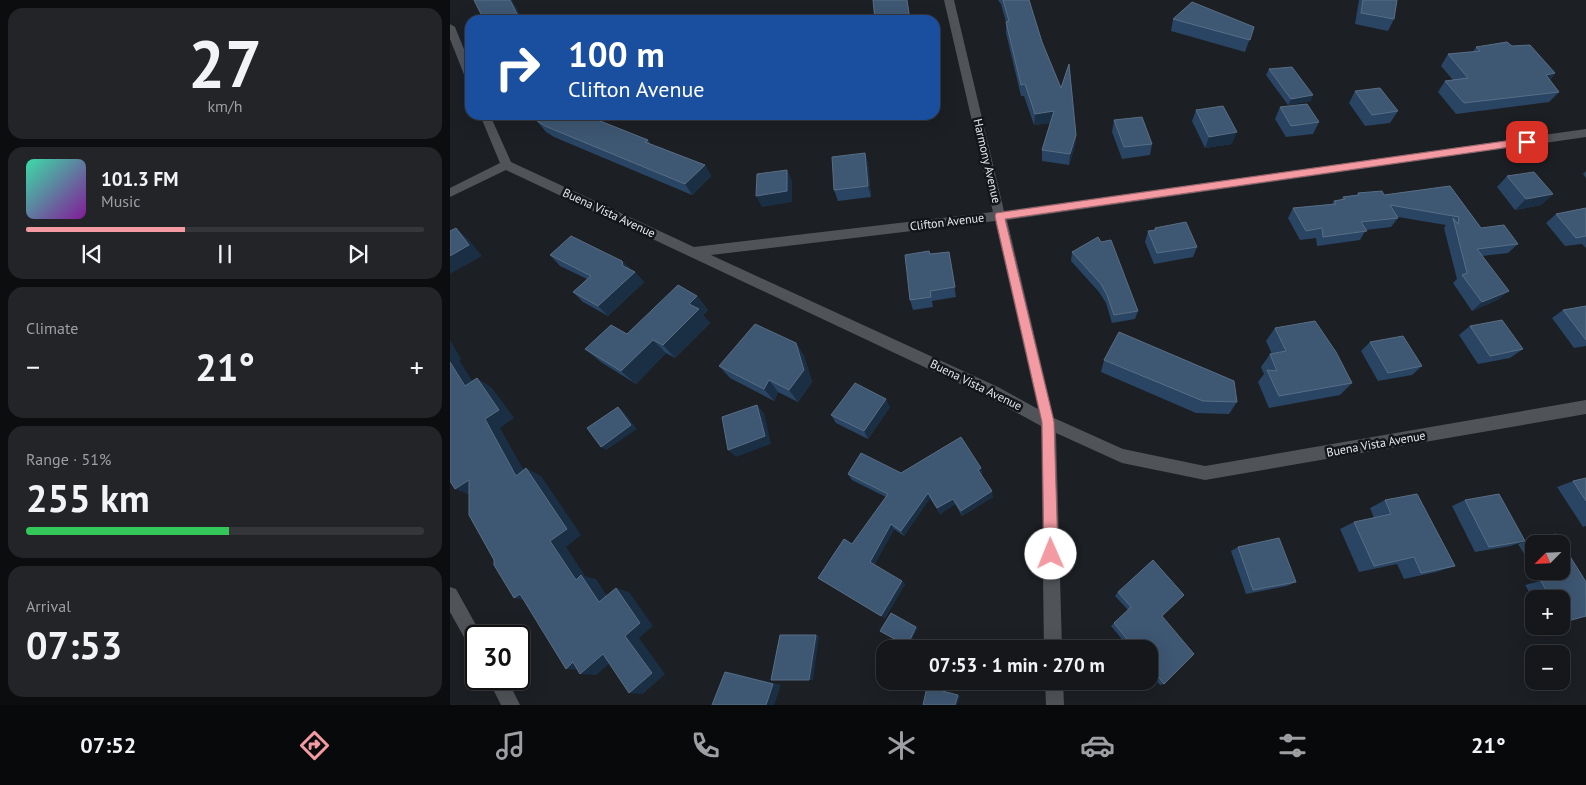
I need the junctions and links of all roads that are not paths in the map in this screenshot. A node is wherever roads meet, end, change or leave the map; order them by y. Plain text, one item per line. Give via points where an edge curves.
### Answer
1 (949, 0) edge
2 (450, 27) edge
3 (465, 64) edge
4 (488, 120) edge
5 (1586, 133) edge
6 (506, 166) junction
7 (450, 194) edge
8 (1000, 216) junction
9 (694, 252) junction
10 (1586, 408) edge
11 (1048, 422) junction
12 (450, 596) edge
13 (466, 625) edge
14 (1054, 640) edge
15 (503, 690) edge
16 (1054, 690) edge
17 (511, 705) edge
18 (1055, 705) edge

1 - 8 street, Harmony Avenue
2 - 3 street
4 - 6 street
5 - 8 street, Clifton Avenue
6 - 7 street
6 - 9 street, Buena Vista Avenue
8 - 9 street, Clifton Avenue
8 - 11 street, Harmony Avenue
9 - 11 street, Buena Vista Avenue via 993,392
10 - 11 street, Buena Vista Avenue via 1205,473 1122,456
11 - 14 street, Harmony Avenue
12 - 13 street
15 - 17 street
16 - 18 street

